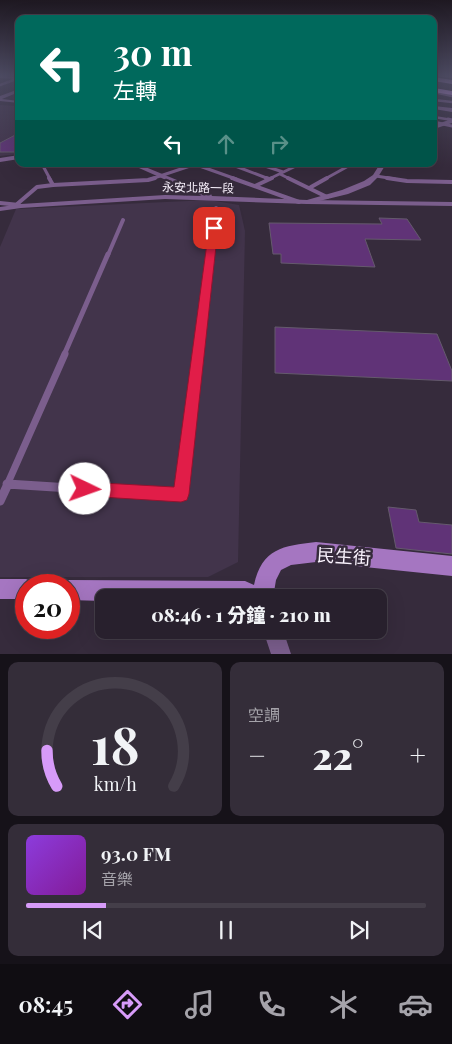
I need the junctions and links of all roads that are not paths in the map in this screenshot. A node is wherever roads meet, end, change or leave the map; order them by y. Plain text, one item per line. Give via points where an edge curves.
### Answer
1 (437, 108) edge
2 (452, 110) edge
3 (437, 118) edge
4 (452, 120) edge
5 (437, 122) edge
6 (442, 123) junction
7 (437, 126) edge
8 (452, 126) edge
9 (15, 158) edge
10 (0, 160) edge
11 (44, 167) edge
12 (141, 167) edge
13 (186, 167) edge
14 (203, 167) edge
15 (238, 167) edge
16 (266, 167) edge
17 (294, 167) edge
18 (347, 167) edge
19 (380, 167) edge
20 (281, 173) junction
21 (163, 175) junction
22 (376, 176) junction
23 (269, 179) junction
24 (452, 182) edge
25 (53, 185) junction
26 (255, 186) junction
27 (311, 188) junction
28 (327, 197) junction
29 (212, 198) junction
30 (299, 202) junction
31 (308, 202) junction
32 (0, 203) edge
33 (452, 204) edge
34 (18, 205) junction
35 (216, 208) dead end
36 (0, 209) edge
37 (123, 220) dead end
38 (7, 484) junction
39 (0, 501) edge
40 (452, 566) edge
41 (0, 589) edge
42 (15, 589) edge
43 (264, 589) edge
44 (80, 590) edge
45 (95, 590) edge
46 (276, 639) edge
47 (281, 654) edge

1 - 2 street
3 - 4 lane
4 - 6 street
5 - 6 lane
6 - 7 street
6 - 8 lane
9 - 10 street
11 - 25 lane
12 - 21 street
13 - 21 lane
14 - 26 lane
15 - 23 lane
16 - 20 lane
17 - 20 lane
18 - 27 lane
19 - 22 street
20 - 23 lane
20 - 27 lane
21 - 25 lane via 148,180
21 - 29 street
22 - 24 lane via 407,181
22 - 28 street, 永安北路一段 via 367,183
23 - 26 lane
25 - 34 lane via 37,186
26 - 30 lane
27 - 28 lane
28 - 31 street, 永安北路一段
29 - 30 street, 永安北路一段
29 - 34 street, 永安北路一段 via 166,197
30 - 31 street, 永安北路一段
31 - 33 lane
32 - 34 lane
34 - 36 street, 永安北路一段
35 - 38 lane via 181,494
37 - 38 lane
38 - 39 lane
40 - 43 street, 民生街 via 316,552 289,555 274,563
41 - 42 street
44 - 45 street
46 - 47 street

